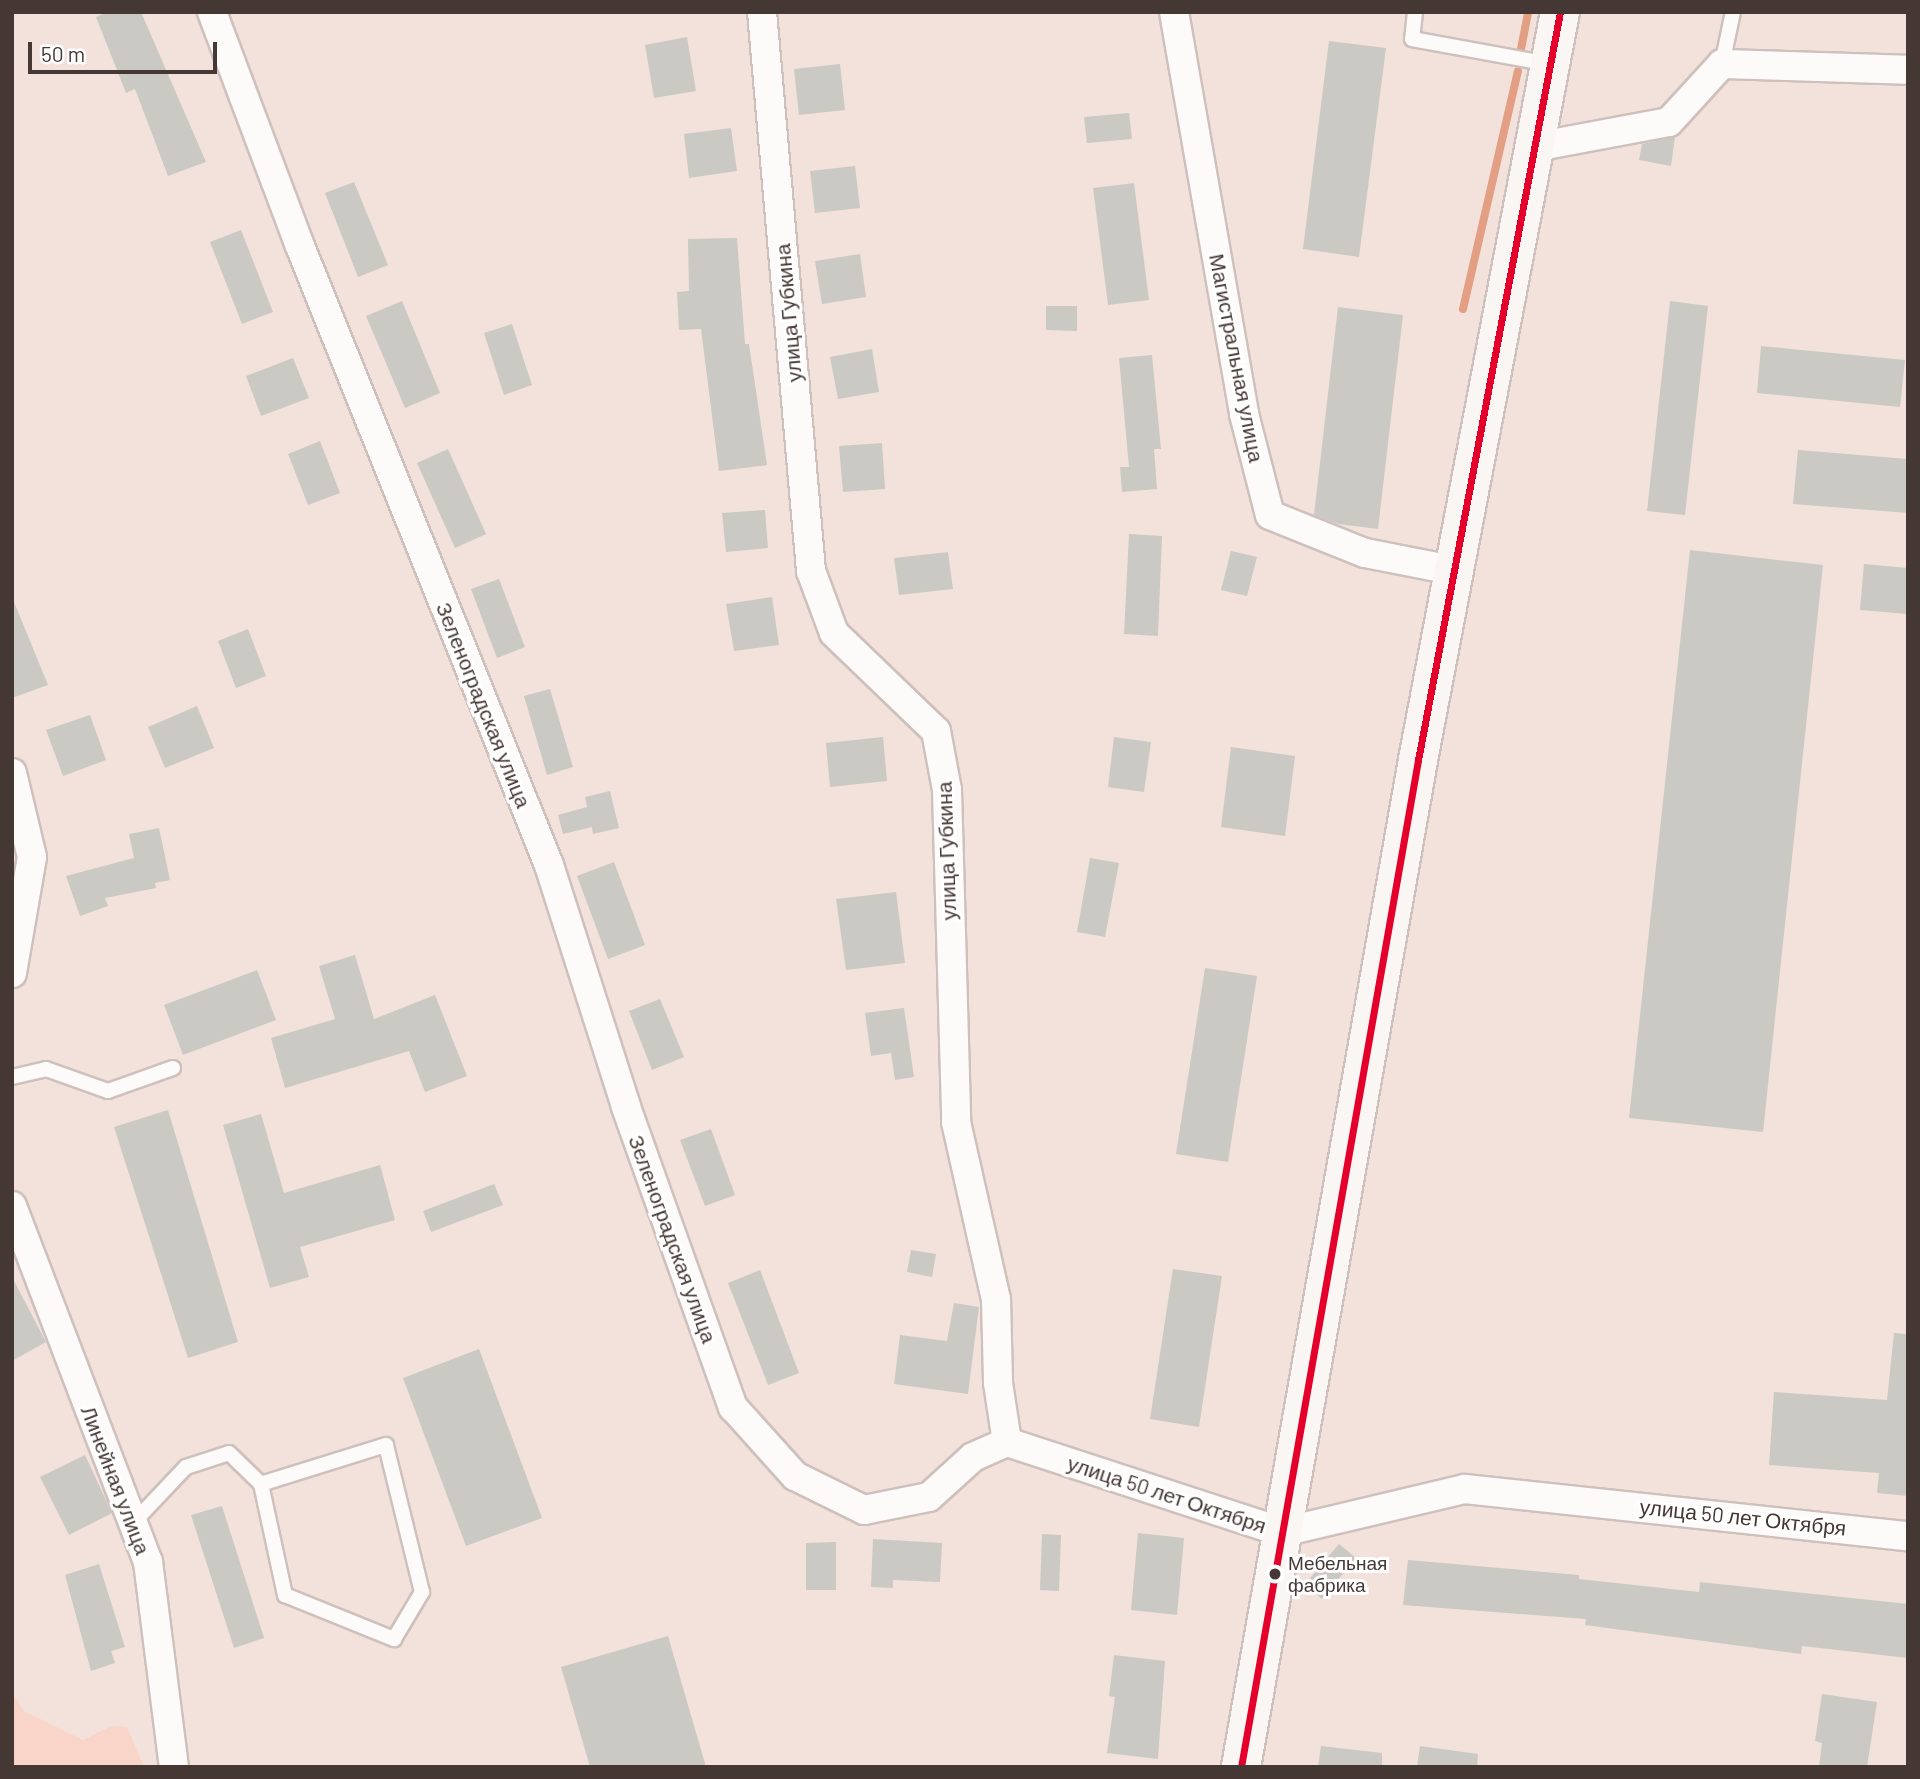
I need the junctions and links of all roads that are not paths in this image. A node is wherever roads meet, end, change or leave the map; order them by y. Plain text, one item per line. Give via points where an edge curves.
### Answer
1 (212, 12) edge
2 (762, 12) edge
3 (1174, 12) edge
4 (1415, 12) edge
5 (1560, 12) edge
6 (1733, 12) edge
7 (1722, 64) junction
8 (1550, 65) junction
9 (1908, 70) edge
10 (1535, 147) junction
11 (1452, 570) junction
12 (12, 773) edge
13 (12, 973) edge
14 (173, 1068) dead end
15 (12, 1077) edge
16 (12, 1206) edge
17 (1007, 1442) junction
18 (261, 1485) junction
19 (133, 1523) junction
20 (1283, 1532) junction
21 (1908, 1536) edge
22 (174, 1767) edge
23 (1241, 1767) edge

1 - 17 street, Зеленоградская улица via 300,246 549,865 626,1107 733,1407 795,1476 864,1510 929,1497 973,1457
2 - 17 street, улица Губкина via 811,571 834,633 936,732 947,790 956,1122 996,1299 998,1383
3 - 11 street, Магистральная улица via 1244,414 1270,515 1365,553
4 - 8 lane via 1412,39
5 - 8 main road
6 - 7 lane
7 - 9 street
7 - 10 street via 1669,122
8 - 10 main road
10 - 11 main road
11 - 20 main road
12 - 13 street via 32,857
14 - 15 lane via 108,1091 46,1069
16 - 19 street, Линейная улица
17 - 20 street, улица 50 лет Октября
18 - 18 lane via 285,1595 394,1639 422,1592 386,1445
18 - 19 lane via 229,1452 186,1467
19 - 22 street, Линейная улица via 148,1562
20 - 21 street, улица 50 лет Октября via 1465,1489
20 - 23 main road

